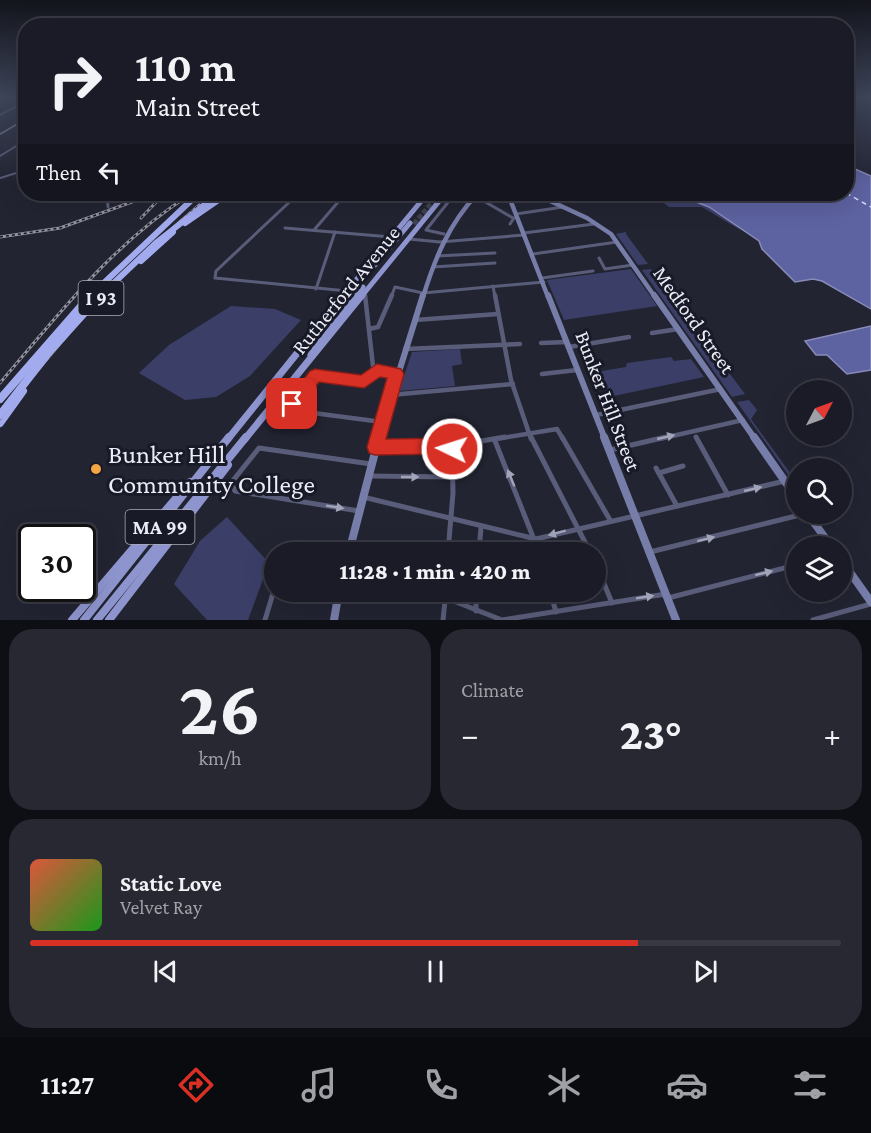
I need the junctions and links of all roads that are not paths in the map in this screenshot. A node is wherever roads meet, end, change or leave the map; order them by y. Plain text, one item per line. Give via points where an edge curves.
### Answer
1 (18, 145) edge
2 (0, 156) edge
3 (18, 172) edge
4 (0, 178) edge
5 (108, 201) edge
6 (189, 201) edge
7 (189, 201) edge
8 (211, 201) edge
9 (211, 201) edge
10 (217, 201) edge
11 (291, 201) edge
12 (339, 201) edge
13 (422, 201) edge
14 (439, 201) edge
15 (449, 201) edge
16 (489, 201) edge
17 (510, 201) edge
18 (551, 201) edge
19 (468, 202) edge
20 (108, 207) dead end
21 (565, 207) junction
22 (515, 216) junction
23 (184, 223) junction
24 (597, 223) junction
25 (510, 224) dead end
26 (285, 228) dead end
27 (314, 230) junction
28 (335, 232) junction
29 (444, 234) junction
30 (524, 234) junction
31 (391, 237) junction
32 (408, 239) junction
33 (440, 242) junction
34 (617, 242) junction
35 (156, 244) junction
36 (495, 253) dead end
37 (532, 254) junction
38 (436, 256) junction
39 (599, 258) dead end
40 (495, 263) dead end
41 (633, 265) junction
42 (432, 267) junction
43 (593, 271) dead end
44 (543, 280) junction
45 (493, 286) junction
46 (316, 289) junction
47 (347, 291) junction
48 (423, 293) junction
49 (365, 294) junction
50 (498, 314) junction
51 (415, 320) junction
52 (369, 329) junction
53 (678, 329) junction
54 (652, 333) dead end
55 (629, 337) dead end
56 (541, 343) dead end
57 (504, 344) junction
58 (520, 344) dead end
59 (568, 344) junction
60 (405, 349) junction
61 (286, 368) junction
62 (578, 370) junction
63 (377, 371) junction
64 (299, 373) junction
65 (396, 374) junction
66 (542, 374) dead end
67 (513, 384) junction
68 (721, 389) junction
69 (0, 394) edge
70 (390, 395) junction
71 (0, 399) edge
72 (596, 415) junction
73 (0, 416) edge
74 (743, 420) junction
75 (382, 422) junction
76 (0, 423) edge
77 (234, 432) junction
78 (249, 435) junction
79 (530, 435) junction
80 (696, 437) dead end
81 (495, 441) junction
82 (452, 446) junction
83 (375, 447) junction
84 (609, 450) junction
85 (371, 464) junction
86 (683, 466) dead end
87 (368, 476) junction
88 (453, 477) junction
89 (785, 481) joint
90 (728, 495) junction
91 (363, 497) junction
92 (677, 506) junction
93 (359, 511) junction
94 (635, 516) junction
95 (451, 519) junction
96 (786, 519) edge
97 (610, 520) junction
98 (481, 527) junction
99 (580, 527) junction
100 (536, 539) junction
101 (351, 542) edge
102 (448, 542) edge
103 (480, 542) edge
104 (537, 542) edge
105 (586, 542) edge
106 (649, 553) junction
107 (786, 567) edge
108 (852, 575) edge
109 (606, 588) edge
110 (666, 596) junction
111 (270, 602) edge
112 (337, 602) edge
113 (445, 602) edge
114 (459, 602) edge
115 (476, 602) edge
116 (553, 602) edge
117 (612, 603) junction
118 (871, 603) edge
119 (476, 611) junction
120 (556, 612) junction
121 (72, 620) edge
122 (84, 620) edge
123 (97, 620) edge
124 (109, 620) edge
125 (265, 620) edge
126 (334, 620) edge
127 (443, 620) edge
128 (675, 620) edge
129 (813, 620) edge

1 - 2 street
3 - 4 street
5 - 20 street
6 - 71 highway via 113,271
7 - 69 highway via 111,270
8 - 23 highway, I 93, bridge
9 - 35 highway, I 93, bridge
10 - 35 highway, bridge
11 - 46 street via 214,275 223,280
12 - 27 street
13 - 31 main road, Rutherford Avenue
14 - 32 main road, Rutherford Avenue
15 - 29 street via 426,230
16 - 22 street
17 - 22 main road, Bunker Hill Street
18 - 21 main road, Medford Street
19 - 29 main road
21 - 22 street
21 - 24 main road, Medford Street
22 - 25 street
22 - 30 main road, Bunker Hill Street
23 - 35 highway, I 93, bridge
23 - 76 highway, I 93, bridge via 93,307 53,352
24 - 30 street
24 - 34 main road, Medford Street
26 - 27 street
27 - 28 street
28 - 31 street
28 - 46 street
29 - 33 main road
30 - 33 street
30 - 37 main road, Bunker Hill Street
31 - 47 main road, Rutherford Avenue
32 - 33 street
32 - 49 main road, Rutherford Avenue
33 - 38 main road
34 - 37 street
34 - 41 main road, Medford Street
35 - 73 highway, I 93, bridge via 70,328
36 - 38 street
37 - 44 main road, Bunker Hill Street
38 - 42 main road
39 - 41 street via 605,269
40 - 42 street
41 - 53 main road, Medford Street
42 - 48 main road
43 - 44 street
44 - 45 street
44 - 59 main road, Bunker Hill Street
45 - 48 street
45 - 50 street
46 - 47 street
47 - 61 main road, Rutherford Avenue
48 - 51 main road
48 - 52 street via 395,287 378,327
49 - 52 street
49 - 64 main road, Rutherford Avenue
50 - 51 street
50 - 57 street
51 - 60 main road
52 - 63 street
53 - 54 street
53 - 68 main road, Medford Street
55 - 59 street
56 - 59 street
57 - 58 street
57 - 60 street
57 - 67 street
59 - 62 main road, Bunker Hill Street
60 - 65 main road
61 - 64 main road, MA 99 via 412,223
61 - 77 main road, Rutherford Avenue / MA 99
62 - 66 street
62 - 72 main road, Bunker Hill Street
63 - 65 street
63 - 75 street via 364,381 315,376 292,404 298,411
64 - 78 main road, Rutherford Avenue / MA 99
65 - 70 main road
67 - 70 street
67 - 79 street
68 - 72 street
68 - 74 main road, Medford Street
70 - 75 main road
72 - 84 main road, Bunker Hill Street
84 -> 74 street
74 - 89 main road, Medford Street
75 - 83 main road
77 - 121 main road
77 - 122 main road, MA 99
78 - 123 main road, MA 99
78 - 124 main road
79 - 81 street
79 - 97 street via 557,429
79 - 99 street
80 - 90 street
81 - 82 street
100 -> 81 street
82 - 83 street
82 - 88 street
83 - 85 main road
84 - 94 main road, Bunker Hill Street
85 - 87 main road
85 -> 93 street via 259,448 231,483 235,491
86 - 92 street via 658,470
87 -> 88 street
87 - 91 main road
88 - 95 street
90 -> 89 street
90 - 92 street
91 - 93 main road
91 - 95 street
92 - 94 street
93 - 101 main road
94 - 97 street
94 - 106 main road, Bunker Hill Street
95 - 98 street
95 - 102 street
106 -> 96 street
97 - 99 street
98 - 100 street
98 - 103 street
99 -> 100 street
99 - 105 street
100 - 104 street
106 - 110 main road, Bunker Hill Street
110 -> 107 street
108 - 118 main road
109 - 117 street
117 -> 110 street
110 - 128 main road, Bunker Hill Street
111 - 125 street
112 - 126 main road
113 - 127 street
114 - 119 street
115 - 119 street
116 - 120 street
117 - 120 street
118 - 129 street
119 - 120 street via 502,620

